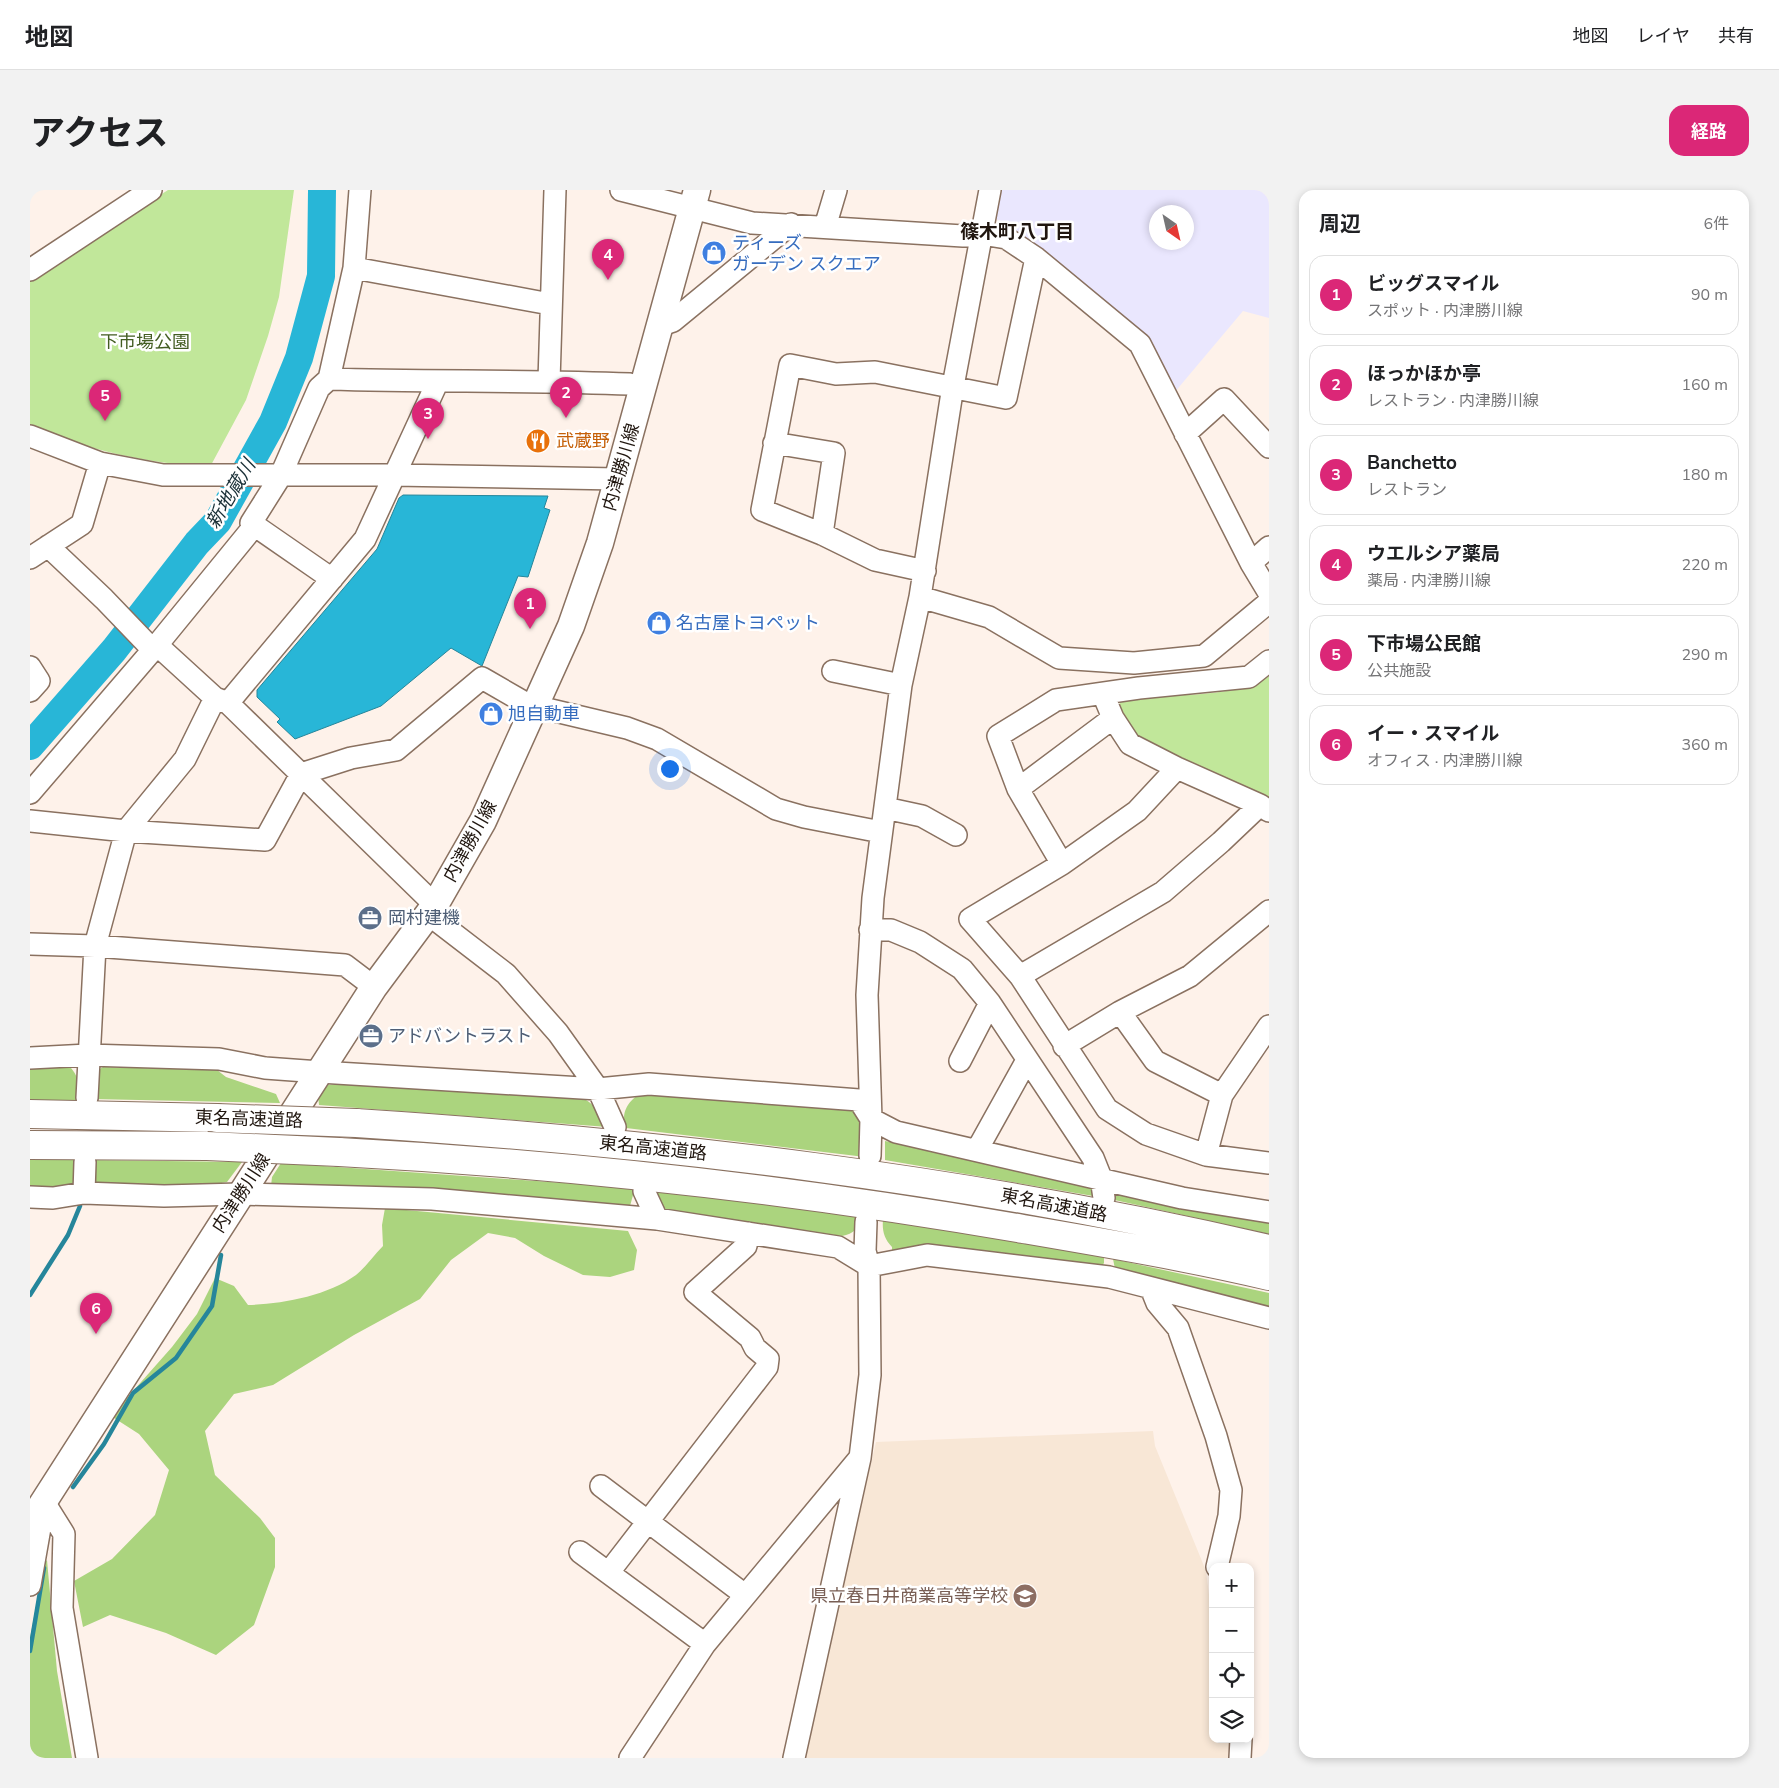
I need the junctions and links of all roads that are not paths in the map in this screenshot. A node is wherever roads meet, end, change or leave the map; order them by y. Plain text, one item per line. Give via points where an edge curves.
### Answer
1 (151, 190) edge
2 (360, 190) edge
3 (555, 190) edge
4 (621, 190) edge
5 (836, 190) edge
6 (990, 190) edge
7 (695, 200) edge
8 (791, 224) junction
9 (825, 228) junction
10 (982, 234) junction
11 (1036, 258) junction
12 (354, 268) junction
13 (30, 270) edge
14 (550, 304) junction
15 (661, 325) junction
16 (329, 380) junction
17 (549, 381) junction
18 (437, 383) junction
19 (630, 384) dead end
20 (953, 386) junction
21 (1186, 434) junction
22 (30, 436) edge
23 (774, 443) junction
24 (1269, 447) edge
25 (100, 463) junction
26 (394, 475) junction
27 (276, 477) junction
28 (618, 479) junction
29 (255, 525) junction
30 (822, 534) junction
31 (48, 546) junction
32 (1269, 547) edge
33 (30, 558) edge
34 (1251, 563) junction
35 (925, 572) junction
36 (332, 579) junction
37 (1269, 593) edge
38 (920, 598) junction
39 (1269, 602) edge
40 (155, 647) junction
41 (1269, 661) edge
42 (30, 667) edge
43 (833, 670) dead end
44 (902, 685) junction
45 (30, 691) edge
46 (1103, 694) junction
47 (221, 701) junction
48 (534, 708) junction
49 (1112, 718) junction
50 (1177, 768) junction
51 (301, 774) junction
52 (1018, 789) junction
53 (30, 793) edge
54 (885, 808) junction
55 (1265, 808) edge
56 (30, 821) edge
57 (126, 831) junction
58 (881, 832) junction
59 (956, 835) dead end
60 (1062, 864) junction
61 (432, 910) junction
62 (1269, 911) edge
63 (870, 930) junction
64 (30, 944) edge
65 (95, 946) junction
66 (1020, 976) junction
67 (374, 986) junction
68 (990, 1003) junction
69 (1120, 1012) junction
70 (1269, 1026) edge
71 (1064, 1046) junction
72 (88, 1055) junction
73 (30, 1058) edge
74 (1027, 1060) junction
75 (960, 1061) dead end
76 (320, 1072) junction
77 (598, 1088) junction
78 (1222, 1095) junction
79 (87, 1098) dead end
80 (30, 1114) edge
81 (871, 1119) junction
82 (615, 1127) dead end
83 (30, 1144) edge
84 (978, 1150) junction
85 (1206, 1155) junction
86 (870, 1156) dead end
87 (85, 1162) dead end
88 (1269, 1163) edge
89 (1103, 1188) junction
90 (644, 1191) dead end
91 (84, 1193) junction
92 (240, 1194) junction
93 (30, 1197) edge
94 (1269, 1212) edge
95 (657, 1219) junction
96 (866, 1222) dead end
97 (748, 1233) junction
98 (1269, 1249) edge
99 (868, 1266) junction
100 (1269, 1276) edge
101 (1151, 1288) junction
102 (1269, 1318) edge
103 (860, 1458) junction
104 (601, 1486) dead end
105 (37, 1513) edge
106 (648, 1521) junction
107 (580, 1552) dead end
108 (1218, 1563) edge
109 (609, 1572) junction
110 (30, 1585) edge
111 (746, 1595) junction
112 (704, 1644) junction
113 (1241, 1743) edge
114 (87, 1758) edge
115 (630, 1758) edge
116 (794, 1758) edge
117 (1240, 1758) edge

1 - 13 street
2 - 12 street
3 - 14 street
4 - 7 street
5 - 9 street
6 - 10 street
7 - 8 street via 752,223
7 - 15 main road, 内津勝川線
8 - 9 street
8 - 15 street via 673,321
9 - 10 street via 963,236
10 - 11 street via 1006,238
10 - 20 street
11 - 20 street via 1006,398
11 - 21 street via 1140,344
12 - 14 street
12 - 16 street
14 - 17 street
15 - 28 main road, 内津勝川線
16 - 18 street
16 - 27 street via 319,388
17 - 18 street
17 - 19 street
18 - 26 street
20 - 23 street via 875,372 836,374 790,365
20 - 35 street
21 - 24 street via 1224,399
21 - 34 street
22 - 25 street
23 - 30 street via 762,510
23 - 30 street via 834,453
25 - 27 street via 163,475
25 - 31 street via 82,524
26 - 27 street
26 - 28 street
26 - 36 street via 365,539
27 - 29 street via 251,522
28 - 48 main road, 内津勝川線 via 571,626
29 - 36 street
29 - 40 street
30 - 35 street via 875,560
31 - 33 street
31 - 40 street
32 - 34 street
34 - 37 street
35 - 38 street
36 - 47 street
38 - 39 street via 989,617 1059,658 1134,663 1204,656
38 - 44 street
40 - 47 street
40 - 53 street
41 - 46 street via 1249,677
42 - 45 street via 39,681
43 - 44 street
44 - 54 street
46 - 49 street
46 - 52 street via 1056,700 998,736
47 - 51 street
47 - 57 street via 185,759
48 - 51 street via 482,678 396,750 351,758
48 - 58 street via 627,728 657,739 776,809
48 - 61 main road, 内津勝川線 via 483,821
49 - 50 street via 1130,744
49 - 52 street
50 - 55 street
50 - 60 street via 1137,812
51 - 57 street via 265,840
51 - 61 street
52 - 60 street
54 - 58 street
54 - 59 street via 922,816
55 - 66 street via 1163,892
56 - 57 street
57 - 65 street
58 - 63 street
60 - 66 street via 970,919
61 - 67 main road, 内津勝川線
61 - 77 street via 506,974 558,1033
62 - 69 street via 1190,976
63 - 68 street via 891,930 920,942 962,969
63 - 81 street via 867,995
64 - 65 street
65 - 67 street via 345,965
65 - 72 street
66 - 71 street
67 - 76 main road, 内津勝川線
68 - 74 street
68 - 75 street
69 - 71 street
69 - 78 street via 1156,1061
70 - 78 street
71 - 85 street via 1107,1109 1146,1134
72 - 73 street
72 - 76 street via 219,1059 265,1068
72 - 79 street
74 - 84 street
74 - 89 street via 1092,1158
76 - 77 street
76 - 92 main road, 内津勝川線
77 - 81 street via 648,1084 859,1100
77 - 82 street
78 - 85 street
80 - 98 highway, 東名高速道路, bridge via 356,1123 576,1139 858,1172 1094,1212
81 - 84 street via 896,1132
81 - 86 street
83 - 100 highway, 東名高速道路, bridge via 208,1146 456,1158 577,1169 858,1202 1085,1240
84 - 89 street
85 - 88 street
87 - 91 street
89 - 94 street
90 - 95 street
91 - 92 street
91 - 93 street via 53,1198
92 - 95 street via 432,1199
92 - 105 main road, 内津勝川線
95 - 97 street
96 - 99 street
97 - 99 street via 838,1247
97 - 106 street via 746,1246 695,1292 750,1338 755,1348 768,1359 767,1367
99 - 101 street via 927,1255 1109,1268
99 - 103 street via 870,1375
101 - 102 street
101 - 108 street via 1157,1303 1178,1328 1216,1436 1231,1490 1229,1516
103 - 111 street
103 - 116 street
104 - 106 street
105 - 110 street
105 - 114 street via 64,1534 62,1608
106 - 109 street
106 - 111 street
107 - 109 street
109 - 112 street
111 - 112 street
112 - 115 street
113 - 117 street

